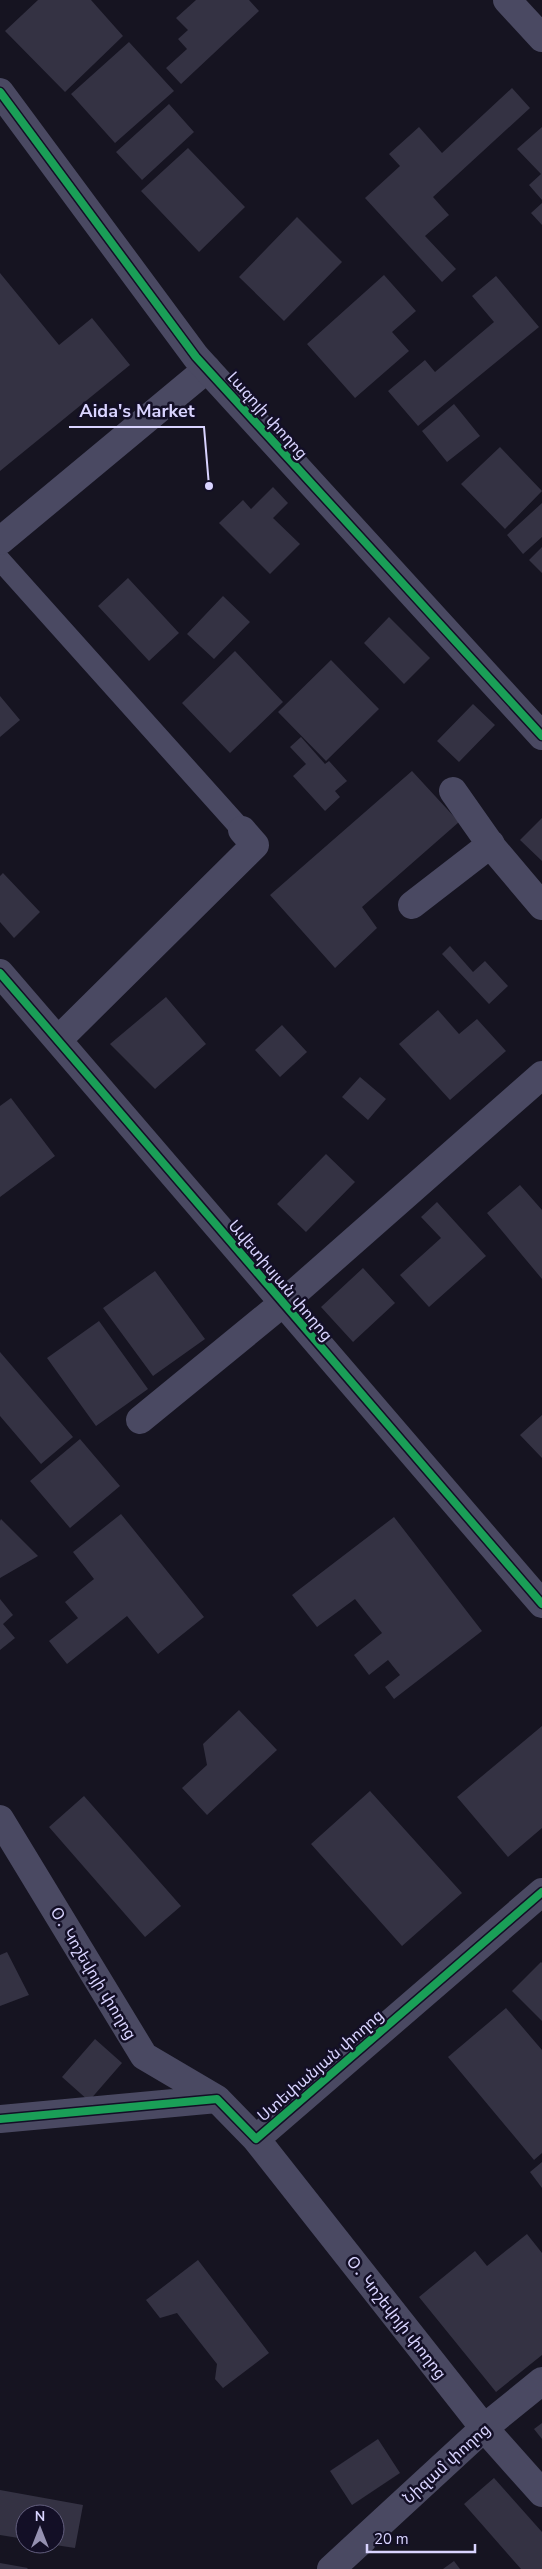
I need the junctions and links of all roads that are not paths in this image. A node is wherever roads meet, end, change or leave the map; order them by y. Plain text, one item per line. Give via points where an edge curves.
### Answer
1 (507, 0) edge
2 (542, 38) edge
3 (0, 92) edge
4 (207, 369) junction
5 (0, 541) edge
6 (0, 560) edge
7 (542, 736) edge
8 (453, 791) dead end
9 (242, 830) joint
10 (491, 844) junction
11 (412, 906) dead end
12 (542, 906) edge
13 (0, 973) edge
14 (59, 1039) junction
15 (542, 1075) edge
16 (282, 1303) junction
17 (140, 1420) dead end
18 (542, 1604) edge
19 (0, 1819) edge
20 (542, 1892) edge
21 (216, 2098) junction
22 (0, 2119) edge
23 (256, 2139) junction
24 (542, 2381) edge
25 (484, 2428) junction
26 (542, 2493) edge
27 (331, 2569) edge

1 - 2 street
3 - 4 street, Լազոյի փողոց
4 - 5 street
4 - 7 street, Լազոյի փողոց
6 - 9 lane
8 - 10 street
9 - 14 street via 254,845
10 - 11 street
10 - 12 street
13 - 14 street, Ավետիսյան փողոց
14 - 16 street, Ավետիսյան փողոց
15 - 16 street
16 - 17 street
16 - 18 street, Ավետիսյան փողոց
19 - 21 street, Օ․ Կոշեվոյի փողոց via 144,2056
20 - 23 street, Ստեփանյան փողոց
21 - 22 street
21 - 23 street, Ստեփանյան փողոց
23 - 25 street, Օ․ Կոշեվոյի փողոց
24 - 25 street, Նիզամ փողոց
25 - 26 street, Օ․ Կոշեվոյի փողոց
25 - 27 street, Նիզամ փողոց

